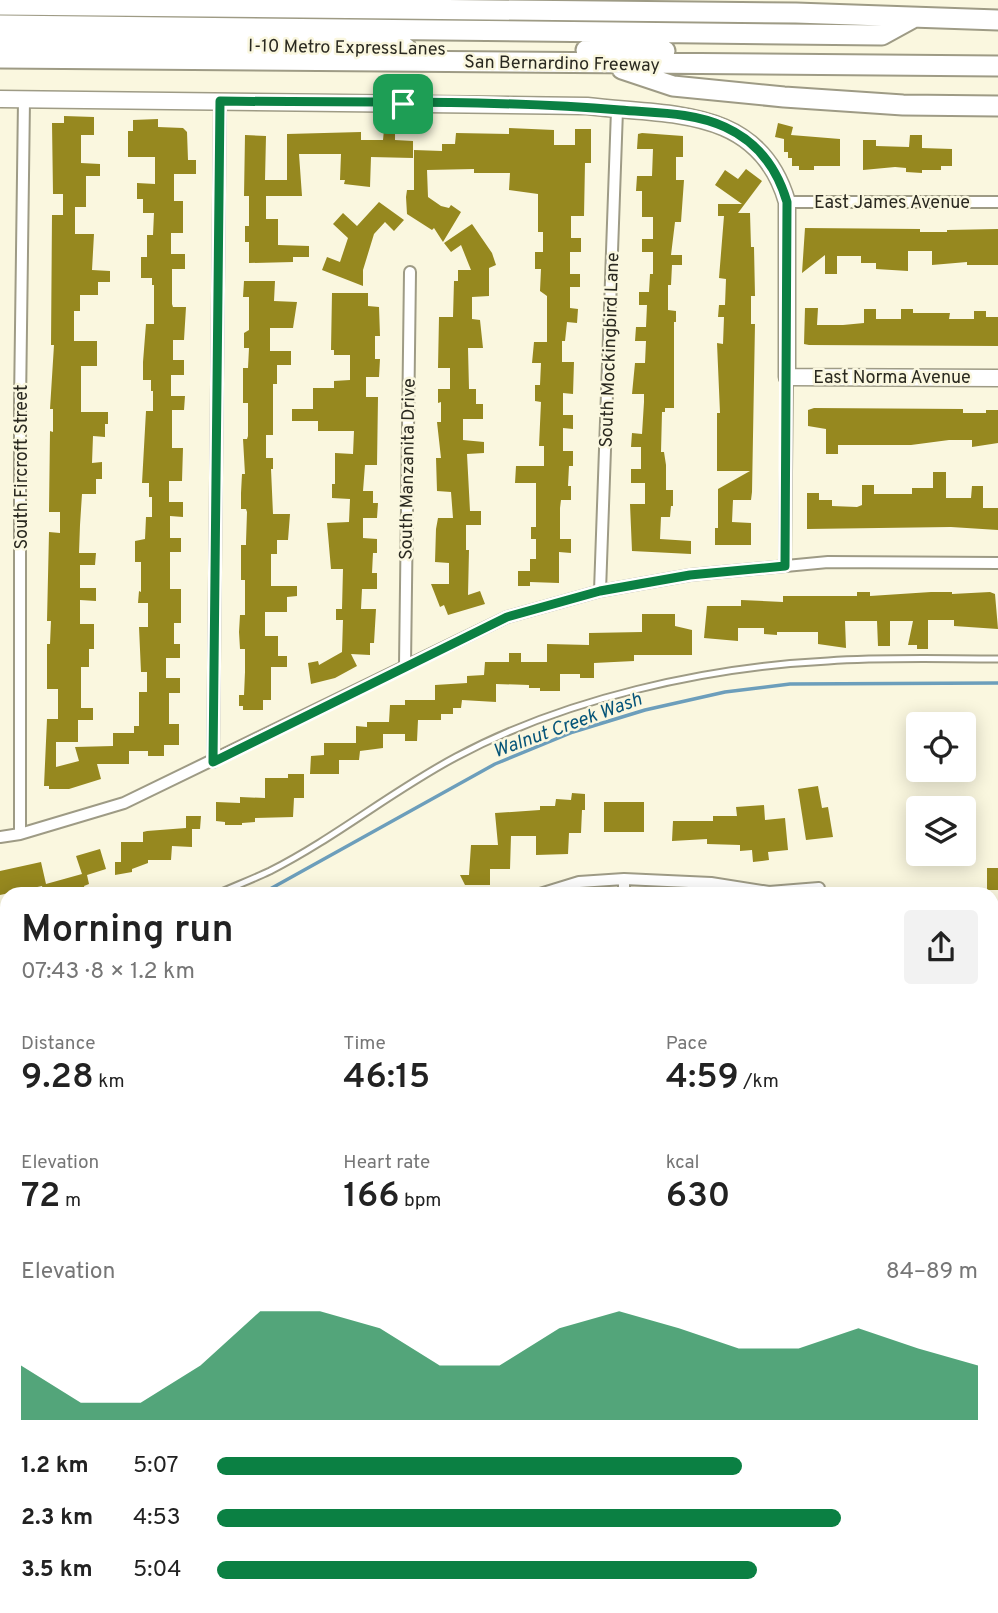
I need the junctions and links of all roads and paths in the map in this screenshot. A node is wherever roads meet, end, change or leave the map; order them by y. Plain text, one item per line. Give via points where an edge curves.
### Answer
1 (0, 5) edge
2 (998, 5) edge
3 (914, 17) junction
4 (945, 17) junction
5 (998, 20) edge
6 (0, 24) edge
7 (0, 43) edge
8 (0, 58) edge
9 (604, 64) junction
10 (944, 66) junction
11 (998, 66) edge
12 (0, 99) edge
13 (24, 100) junction
14 (220, 101) junction
15 (903, 105) junction
16 (998, 106) edge
17 (617, 110) junction
18 (998, 118) edge
19 (787, 202) junction
20 (998, 202) edge
21 (410, 272) dead end
22 (787, 377) junction
23 (998, 378) edge
24 (998, 563) edge
25 (785, 566) junction
26 (600, 591) junction
27 (998, 659) edge
28 (405, 666) junction
29 (213, 762) junction
30 (20, 834) junction
31 (0, 837) edge
32 (624, 879) junction
33 (233, 887) edge
34 (563, 887) edge
35 (624, 887) edge
36 (736, 887) edge

1 - 3 highway
2 - 4 highway
3 - 4 highway
3 - 6 highway, I-10 Metro ExpressLanes via 882,34
4 - 5 highway
7 - 10 highway, I-10 Metro ExpressLanes via 881,53
8 - 9 highway, San Bernardino Freeway
9 - 10 highway, San Bernardino Freeway
9 - 15 highway via 673,86
10 - 11 highway, San Bernardino Freeway
12 - 13 street
13 - 14 street
13 - 30 street, South Fircroft Street
14 - 17 street
14 - 29 street
15 - 16 highway
15 - 18 highway
17 - 19 street via 682,115 723,125 744,136 764,154
17 - 26 street, South Mockingbird Lane
19 - 20 street, East James Avenue
19 - 22 street
21 - 28 street, South Manzanita Drive
22 - 23 street, East Norma Avenue
22 - 25 street
24 - 25 street
25 - 26 street via 690,575
26 - 28 street via 507,617
27 - 33 lane via 767,666 692,677 612,697 521,727 456,757 271,870
28 - 29 street
29 - 30 street via 124,803
30 - 31 street
32 - 34 street
32 - 35 street
32 - 36 street

